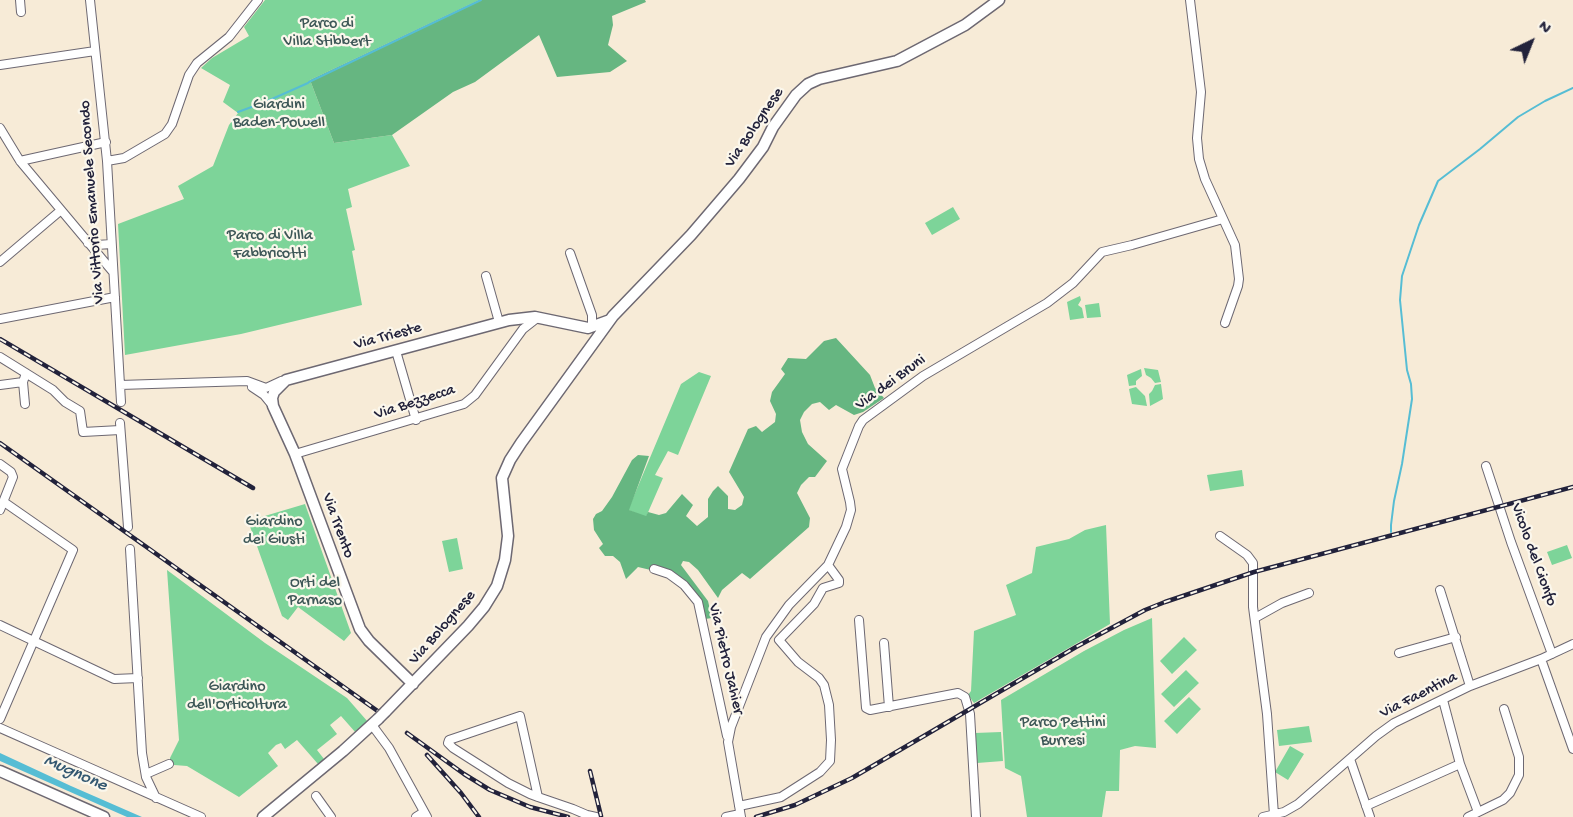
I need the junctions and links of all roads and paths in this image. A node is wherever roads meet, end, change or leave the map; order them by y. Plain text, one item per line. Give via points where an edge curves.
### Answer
1 (20, 0) edge
2 (90, 0) edge
3 (258, 0) edge
4 (999, 0) edge
5 (1191, 0) edge
6 (21, 12) dead end
7 (95, 51) junction
8 (0, 65) edge
9 (0, 128) edge
10 (105, 142) junction
11 (20, 161) junction
12 (107, 161) junction
13 (60, 211) junction
14 (1223, 219) junction
15 (88, 243) junction
16 (111, 244) junction
17 (570, 253) dead end
18 (98, 254) junction
19 (112, 254) junction
20 (0, 262) edge
21 (113, 273) junction
22 (486, 276) dead end
23 (115, 297) junction
24 (2, 317) edge
25 (539, 317) junction
26 (511, 319) junction
27 (500, 322) junction
28 (1225, 323) dead end
29 (595, 330) junction
30 (516, 338) junction
31 (396, 351) junction
32 (0, 357) edge
33 (24, 378) junction
34 (241, 381) junction
35 (283, 381) junction
36 (0, 385) edge
37 (120, 385) junction
38 (273, 401) junction
39 (122, 402) dead end
40 (25, 404) dead end
41 (416, 420) junction
42 (295, 454) junction
43 (0, 464) edge
44 (1486, 466) dead end
45 (2, 506) edge
46 (128, 527) dead end
47 (1220, 536) dead end
48 (130, 549) dead end
49 (828, 565) junction
50 (654, 569) dead end
51 (1440, 590) dead end
52 (1309, 594) dead end
53 (1256, 618) junction
54 (859, 620) dead end
55 (0, 625) edge
56 (769, 632) junction
57 (1456, 637) junction
58 (33, 640) junction
59 (779, 640) junction
60 (884, 643) dead end
61 (1573, 644) edge
62 (1399, 653) dead end
63 (1552, 654) junction
64 (1541, 659) junction
65 (138, 678) junction
66 (413, 684) junction
67 (1470, 686) junction
68 (1443, 700) junction
69 (889, 706) junction
70 (1504, 709) dead end
71 (0, 719) edge
72 (378, 719) junction
73 (0, 728) edge
74 (728, 742) junction
75 (1573, 748) edge
76 (1350, 759) junction
77 (169, 764) dead end
78 (1460, 764) junction
79 (0, 771) edge
80 (146, 776) junction
81 (130, 786) junction
82 (316, 796) dead end
83 (538, 797) junction
84 (156, 798) junction
85 (1366, 806) junction
86 (740, 812) edge
87 (1478, 812) junction
88 (426, 815) edge
89 (1274, 815) junction
90 (328, 816) edge
91 (593, 816) edge
92 (104, 817) edge
93 (201, 817) edge
94 (262, 817) edge
95 (416, 817) edge
96 (726, 817) edge
97 (976, 817) edge
98 (1263, 817) edge
99 (1370, 817) edge
100 (1468, 817) edge

1 - 6 street
2 - 7 street, Via Vittorio Emanuele Secondo
3 - 12 street via 229,36 197,63 165,134 124,158
4 - 29 main road, Via Bolognese via 964,25 897,61 832,75 801,89 739,179 610,320
5 - 14 street via 1201,92 1198,151 1205,179
7 - 8 street
7 - 10 street, Via Vittorio Emanuele Secondo
9 - 11 street
10 - 11 street
10 - 12 street, Via Vittorio Emanuele Secondo
11 - 13 street
12 - 16 street, Via Vittorio Emanuele Secondo
13 - 15 street
13 - 20 street
14 - 28 street via 1235,245 1239,279
14 - 49 street, Via dei Bruni via 1102,252 1073,283 1038,309 923,376 863,420 842,469 850,510
15 - 16 street
15 - 18 street
16 - 19 street, Via Vittorio Emanuele Secondo
17 - 29 street
18 - 19 street
18 - 21 street
19 - 21 street, Via Vittorio Emanuele Secondo
21 - 23 street, Via Vittorio Emanuele Secondo
22 - 27 street
23 - 24 street
23 - 37 street, Via Vittorio Emanuele Secondo
25 - 26 main road, Via Trieste
25 - 29 main road, Via Trieste
25 - 30 street, Via Bezzecca
26 - 27 main road, Via Trieste
26 - 30 street
27 - 31 main road, Via Trieste
29 - 66 main road, Via Bolognese via 503,473 508,537 495,589 468,626
30 - 41 street, Via Bezzecca via 472,399
31 - 35 main road, Via Trieste
31 - 41 street
32 - 33 street
33 - 36 street
33 - 40 street
33 - 46 street via 53,390 80,411 83,432 120,426
34 - 35 street, Via Trieste via 266,388
34 - 37 street, Via Trieste
34 - 38 street
35 - 38 main road
37 - 39 street, Via Vittorio Emanuele Secondo
38 - 42 main road, Via Trento
41 - 42 street, Via Bezzecca
42 - 66 main road, Via Trento via 361,631
43 - 45 street via 13,475
44 - 63 street, Vicolo del Cionfo
45 - 58 street via 73,550
47 - 53 street via 1252,561
48 - 65 street
49 - 56 street, Via dei Bruni
49 - 59 street via 839,583 824,588
50 - 74 street, Via Pietro Jahier via 684,585 698,602
51 - 57 street
52 - 53 street
53 - 89 street
54 - 69 street via 866,708
55 - 58 street
56 - 59 street
56 - 74 street, Via dei Bruni via 742,695
57 - 62 street
57 - 67 street
58 - 65 street via 114,679
58 - 71 street
59 - 86 street via 824,685 829,705 830,758 820,772 781,796
60 - 69 street
61 - 63 street, Via Faentina
63 - 64 street, Via Faentina
64 - 67 street, Via Faentina
64 - 75 street
65 - 80 street
66 - 72 main road, Via Bolognese
67 - 68 street, Via Faentina
68 - 76 street, Via Faentina via 1385,729
68 - 78 street
69 - 97 street via 958,693 965,697 970,714
70 - 87 street via 1519,757 1519,775 1507,797
72 - 88 street via 389,748
72 - 94 main road, Via Bolognese
73 - 81 street
74 - 86 street, Via dei Bruni
76 - 85 street
76 - 89 street, Via Faentina via 1296,806
77 - 80 street
78 - 85 street
78 - 87 street
79 - 92 main road
80 - 81 street via 139,786
80 - 84 street
81 - 84 street
82 - 90 street
83 - 83 street via 520,717 449,740 449,745 508,783
83 - 91 street
84 - 93 street
85 - 99 street
86 - 96 street
87 - 100 street
88 - 95 street
89 - 98 street, Via Faentina

